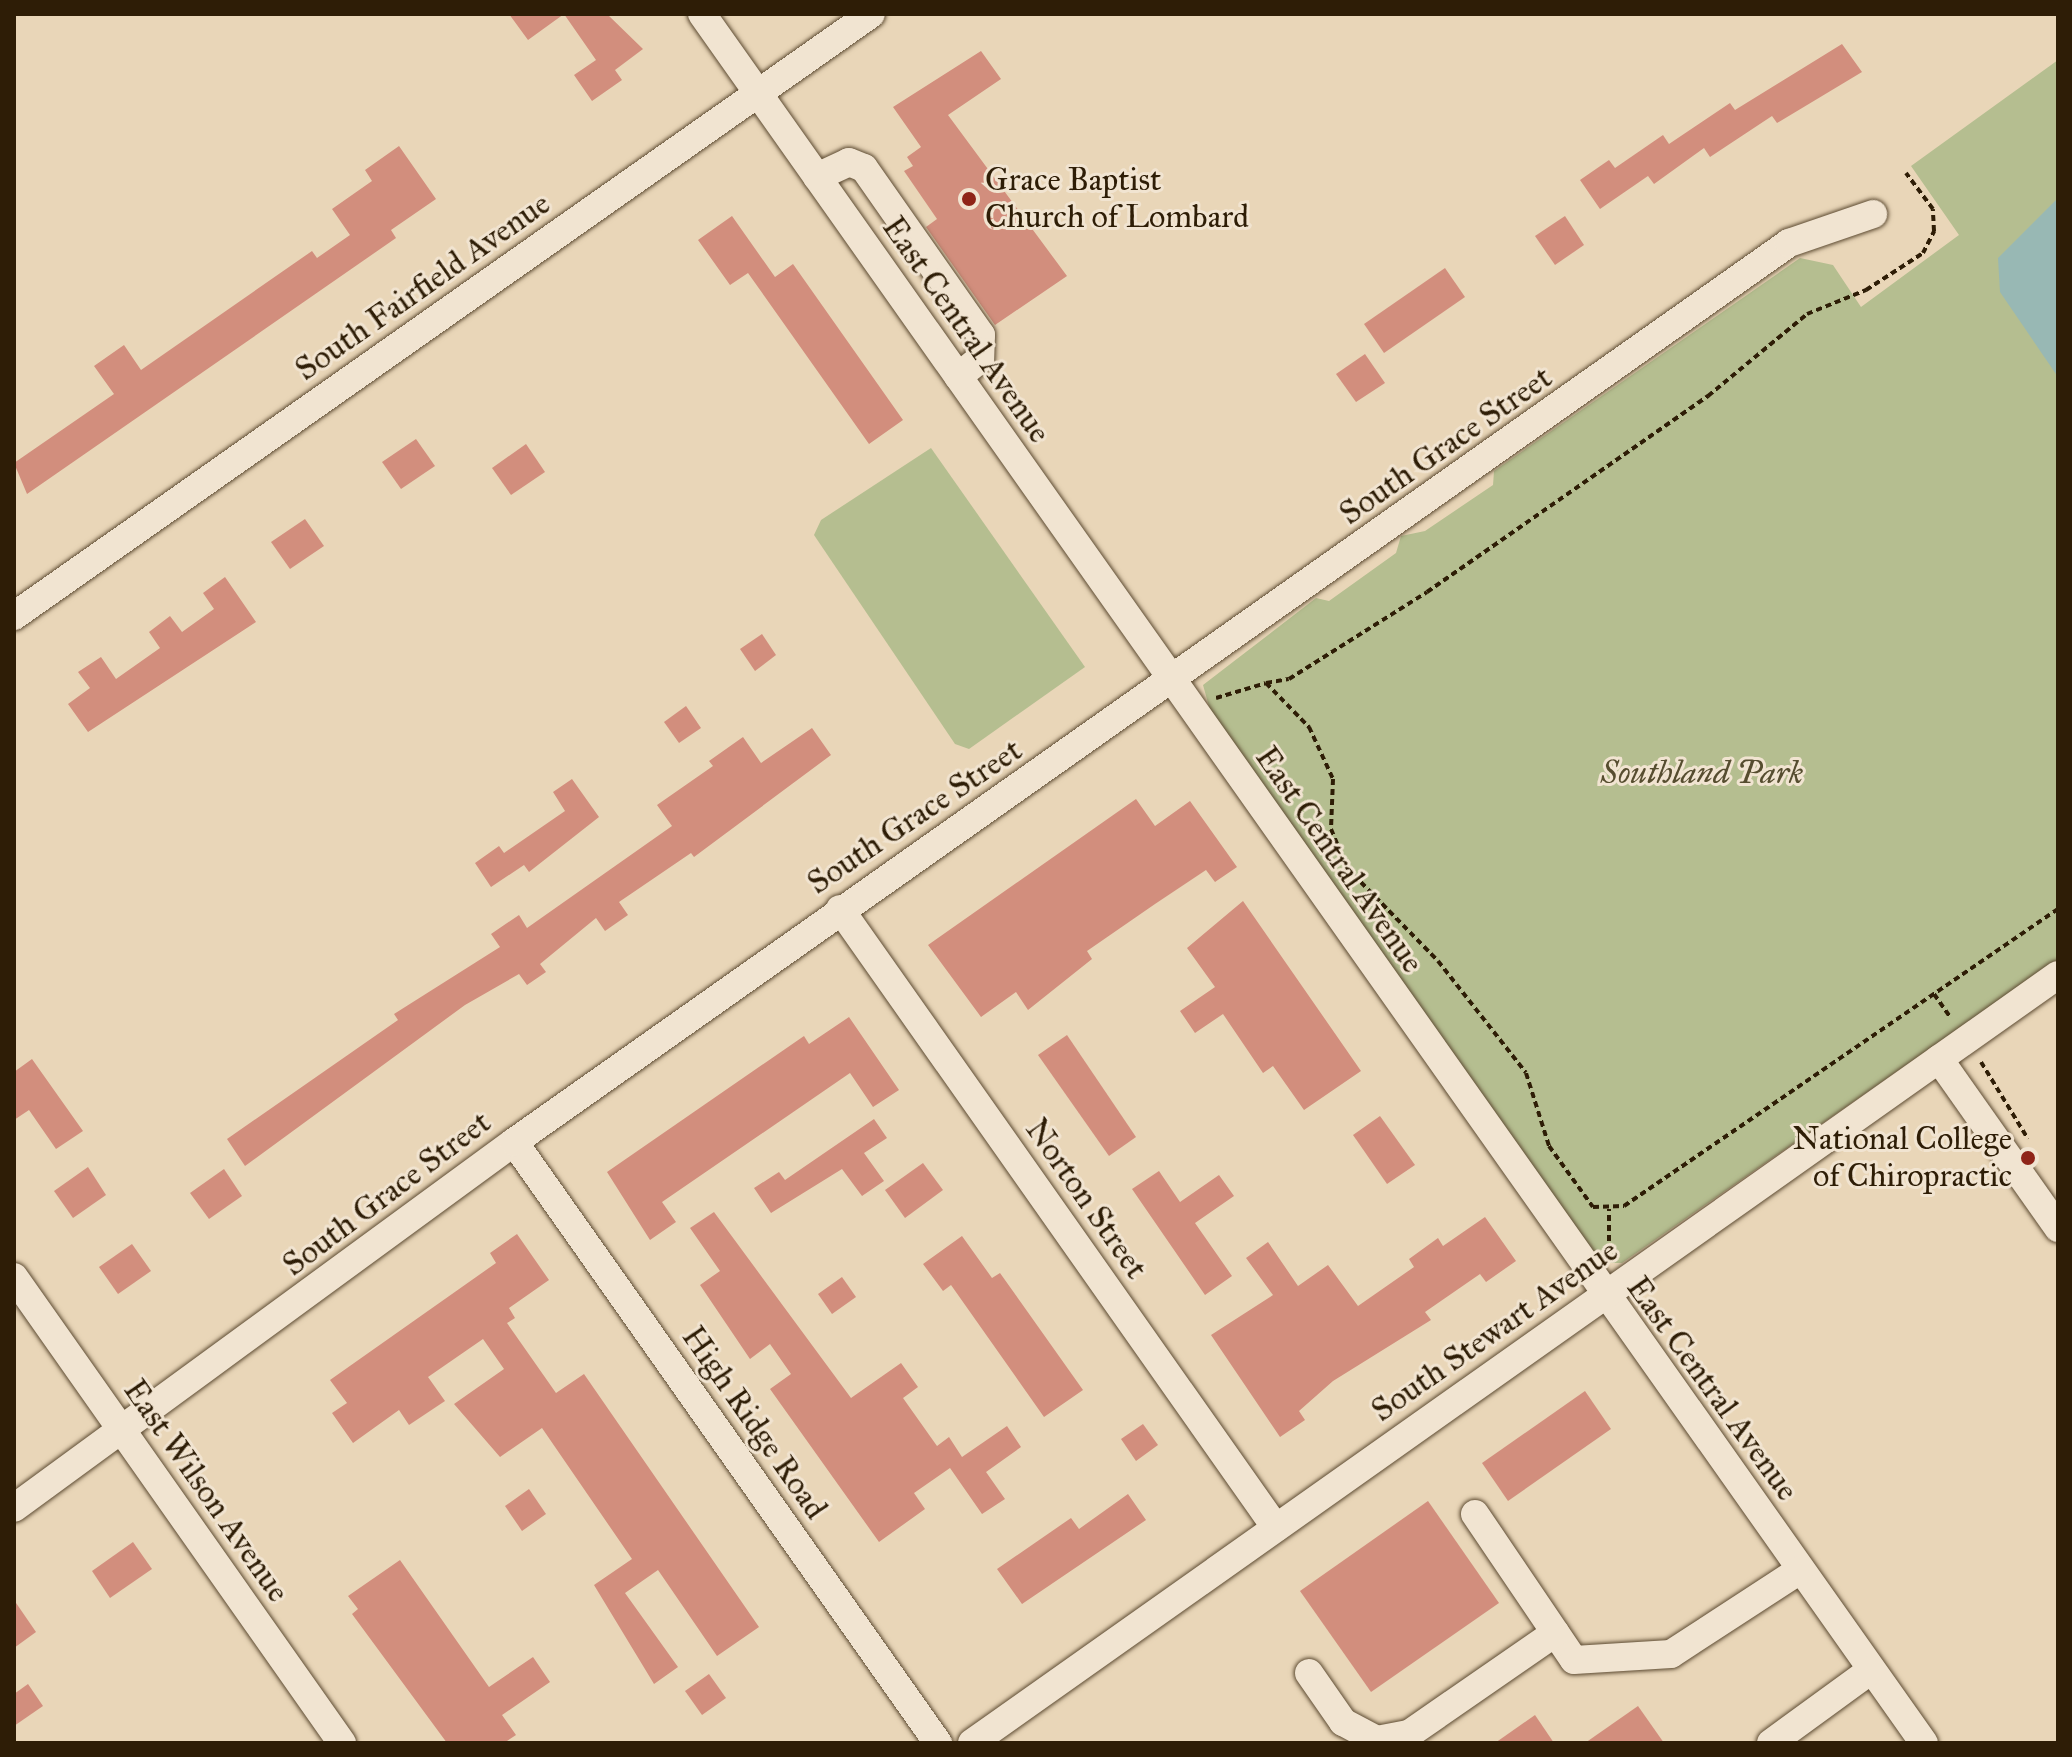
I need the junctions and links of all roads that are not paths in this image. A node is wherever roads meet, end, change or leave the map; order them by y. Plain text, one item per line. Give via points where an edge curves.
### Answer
1 (702, 14) edge
2 (871, 14) edge
3 (759, 93) junction
4 (817, 177) junction
5 (1873, 214) dead end
6 (958, 377) junction
7 (14, 616) edge
8 (1173, 682) junction
9 (840, 909) junction
10 (2058, 975) edge
11 (1939, 1059) junction
12 (514, 1142) junction
13 (2058, 1228) edge
14 (14, 1277) edge
15 (1603, 1295) junction
16 (122, 1432) junction
17 (14, 1508) edge
18 (1475, 1514) dead end
19 (1276, 1528) junction
20 (1800, 1570) junction
21 (1555, 1633) junction
22 (1871, 1670) junction
23 (1309, 1673) dead end
24 (1913, 1739) edge
25 (342, 1743) edge
26 (938, 1743) edge
27 (972, 1743) edge
28 (1771, 1743) edge

1 - 3 street, East Central Avenue
2 - 3 street, South Fairfield Avenue
3 - 4 street, East Central Avenue
3 - 7 street, South Fairfield Avenue
4 - 6 street, East Central Avenue
4 - 6 street via 849,162 864,168 981,335 980,359
5 - 8 street, South Grace Street via 1789,243
6 - 8 street, East Central Avenue
8 - 9 street, South Grace Street
8 - 15 street, East Central Avenue
9 - 12 street, South Grace Street
9 - 19 street, Norton Street
10 - 11 street, South Stewart Avenue
11 - 13 street
11 - 15 street, South Stewart Avenue
12 - 16 street, South Grace Street
12 - 26 street, High Ridge Road
14 - 16 street, East Wilson Avenue
15 - 19 street, South Stewart Avenue
15 - 20 street, East Central Avenue
16 - 17 street, South Grace Street
16 - 25 street, East Wilson Avenue
18 - 21 street
19 - 27 street, South Stewart Avenue
20 - 21 street via 1671,1654 1574,1660
20 - 22 street, East Central Avenue
21 - 23 street via 1409,1734 1377,1740 1343,1722
22 - 24 street, East Central Avenue
22 - 28 street

